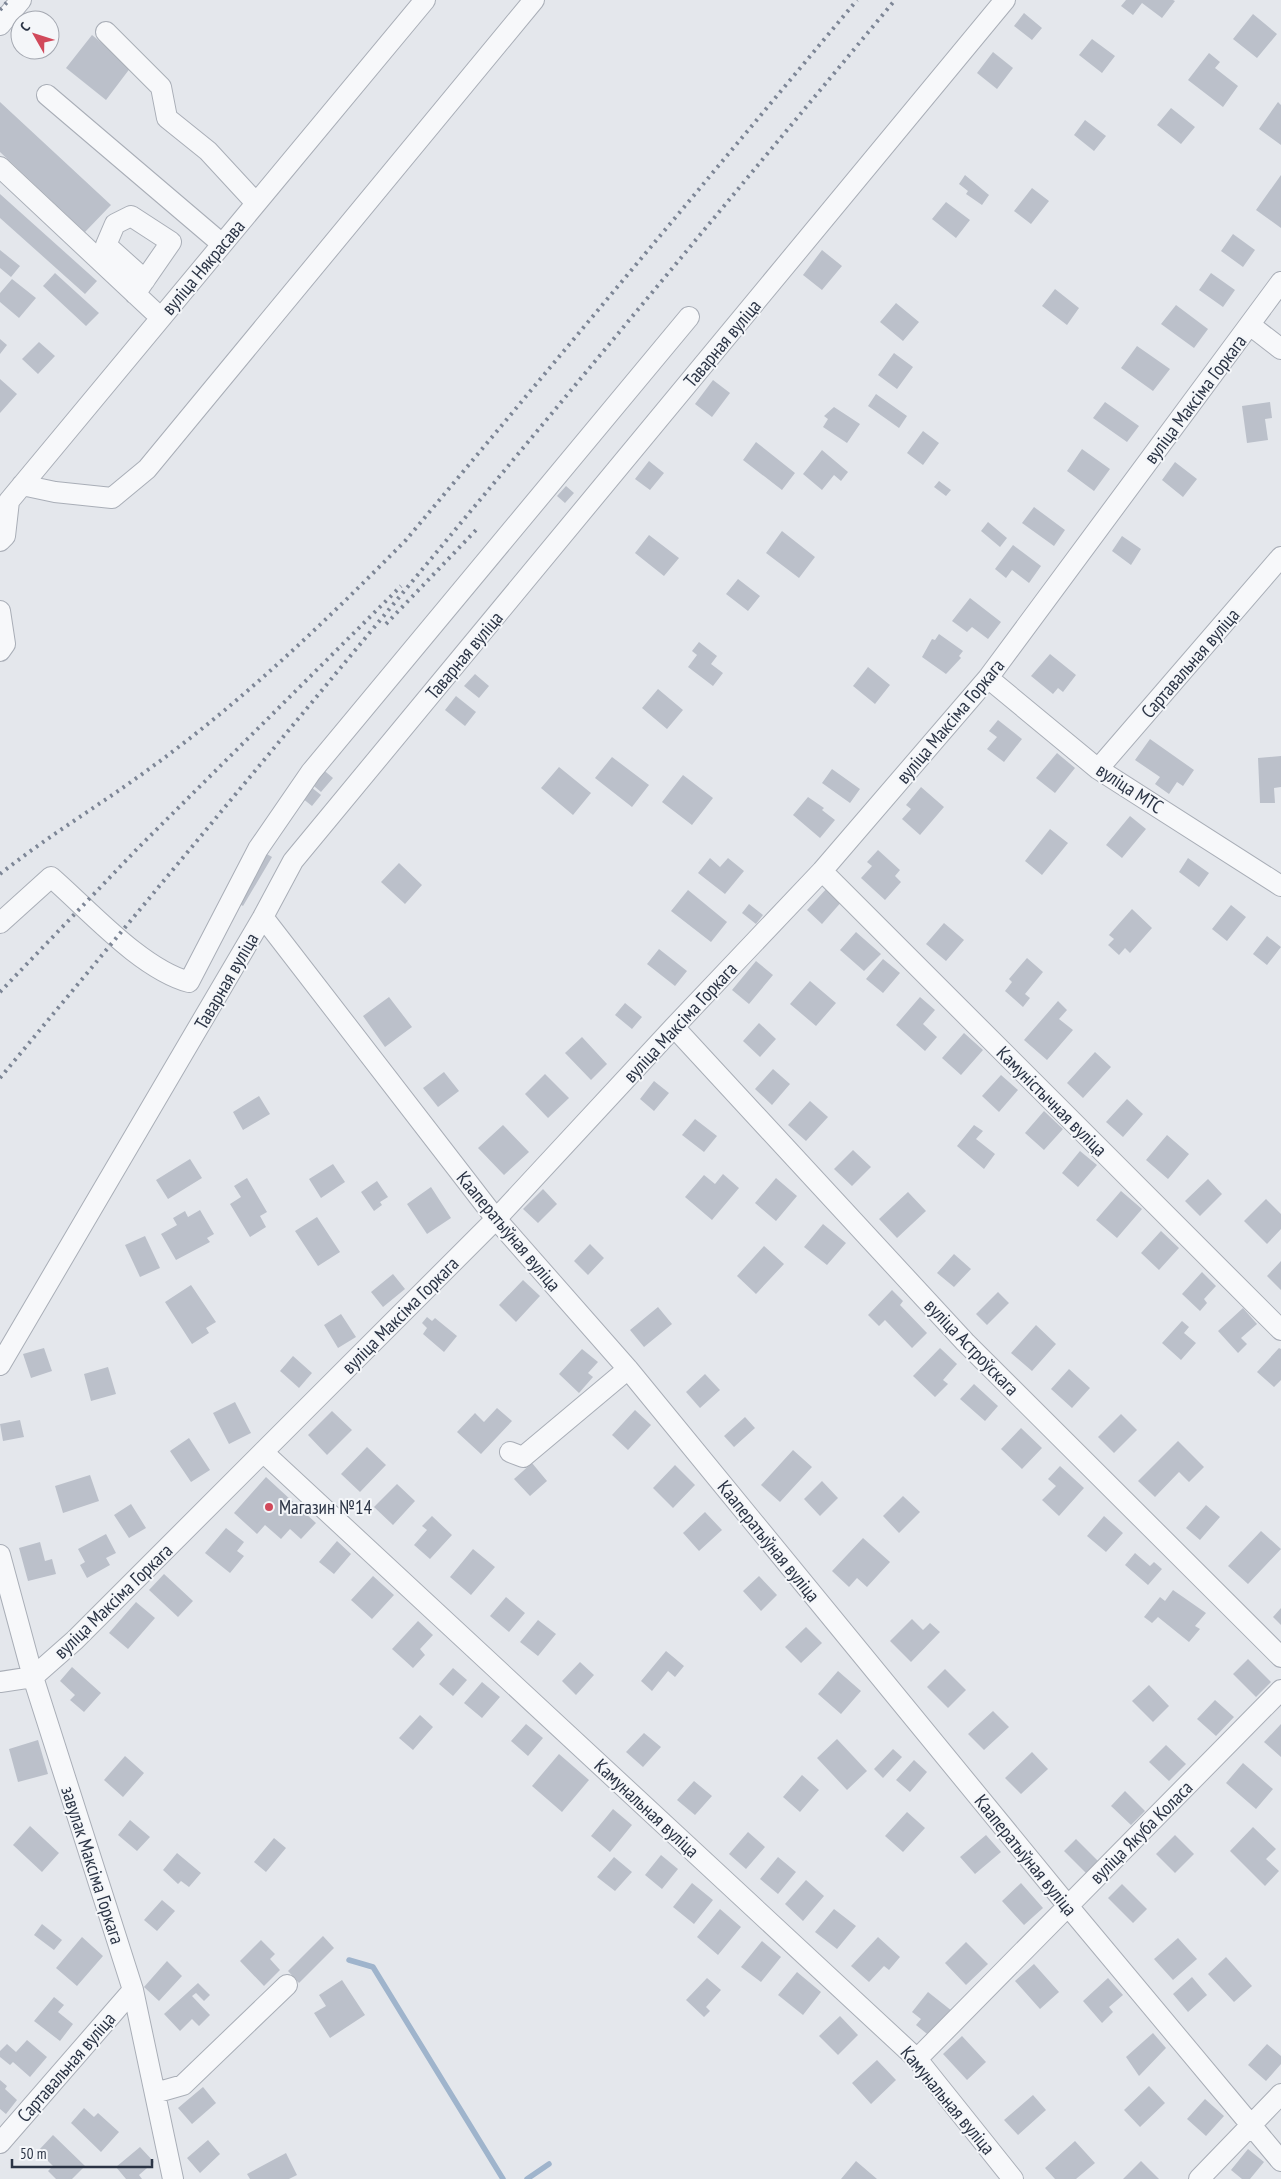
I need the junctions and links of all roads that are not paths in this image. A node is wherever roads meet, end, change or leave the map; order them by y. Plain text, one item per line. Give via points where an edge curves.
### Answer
1 (21, 0) edge
2 (424, 0) edge
3 (534, 0) edge
4 (1005, 0) edge
5 (0, 25) edge
6 (106, 32) dead end
7 (47, 95) dead end
8 (0, 167) edge
9 (256, 203) junction
10 (222, 244) junction
11 (1281, 282) edge
12 (689, 317) dead end
13 (161, 318) junction
14 (1250, 325) junction
15 (1281, 349) edge
16 (22, 484) junction
17 (4, 497) edge
18 (0, 541) edge
19 (1281, 557) edge
20 (0, 611) edge
21 (0, 651) edge
22 (988, 678) junction
23 (1098, 769) junction
24 (822, 871) junction
25 (1281, 886) edge
26 (263, 918) junction
27 (0, 923) edge
28 (674, 1027) junction
29 (496, 1219) junction
30 (1281, 1330) edge
31 (0, 1365) edge
32 (628, 1369) junction
33 (263, 1452) junction
34 (510, 1452) dead end
35 (0, 1555) edge
36 (1281, 1656) edge
37 (32, 1677) junction
38 (0, 1682) edge
39 (1281, 1690) edge
40 (1068, 1906) junction
41 (287, 1985) dead end
42 (133, 1990) junction
43 (918, 2059) junction
44 (154, 2092) junction
45 (1281, 2094) edge
46 (1251, 2126) junction
47 (0, 2143) edge
48 (1281, 2161) edge
49 (173, 2179) edge
50 (1013, 2179) edge
51 (1198, 2179) edge

1 - 5 street
2 - 9 street, вуліца Някрасава
3 - 16 street via 148,469 112,498 55,492
4 - 26 street, Таварная вуліца via 294,861
6 - 9 street via 161,87 167,118 208,151
7 - 10 street
8 - 13 street via 140,287
9 - 10 street, вуліца Някрасава
10 - 13 street, вуліца Някрасава
11 - 14 street, вуліца Максіма Горкага
12 - 27 street via 311,772 258,849 189,982 146,961 51,877
13 - 16 street, вуліца Някрасава
14 - 15 street
14 - 22 street, вуліца Максіма Горкага
16 - 17 street, вуліца Някрасава
17 - 18 street, вуліца Някрасава via 5,536
19 - 23 street, Сартавальная вуліца
20 - 21 street via 5,644
22 - 23 street, вуліца МТС
22 - 24 street, вуліца Максіма Горкага
23 - 25 street, вуліца МТС
24 - 28 street, вуліца Максіма Горкага
24 - 30 street, Камуністычная вуліца
26 - 29 street, Кааператыўная вуліца
26 - 31 street, Таварная вуліца
28 - 29 street, вуліца Максіма Горкага
28 - 36 street, вуліца Астроўскага via 965,1342
29 - 32 street, Кааператыўная вуліца
29 - 33 street, вуліца Максіма Горкага
32 - 34 street via 523,1457
32 - 40 street, Кааператыўная вуліца
33 - 37 street, вуліца Максіма Горкага via 75,1640
33 - 43 street, Камунальная вуліца
35 - 37 street, завулак Максіма Горкага
37 - 38 street
37 - 42 street, завулак Максіма Горкага
39 - 40 street, вуліца Якуба Коласа
40 - 43 street, вуліца Якуба Коласа
40 - 46 street, Кааператыўная вуліца
41 - 44 street via 183,2085
42 - 44 street, завулак Максіма Горкага
42 - 47 street, Сартавальная вуліца
43 - 50 street, Камунальная вуліца
44 - 49 street, завулак Максіма Горкага
45 - 46 street
46 - 48 street, Кааператыўная вуліца
46 - 51 street

